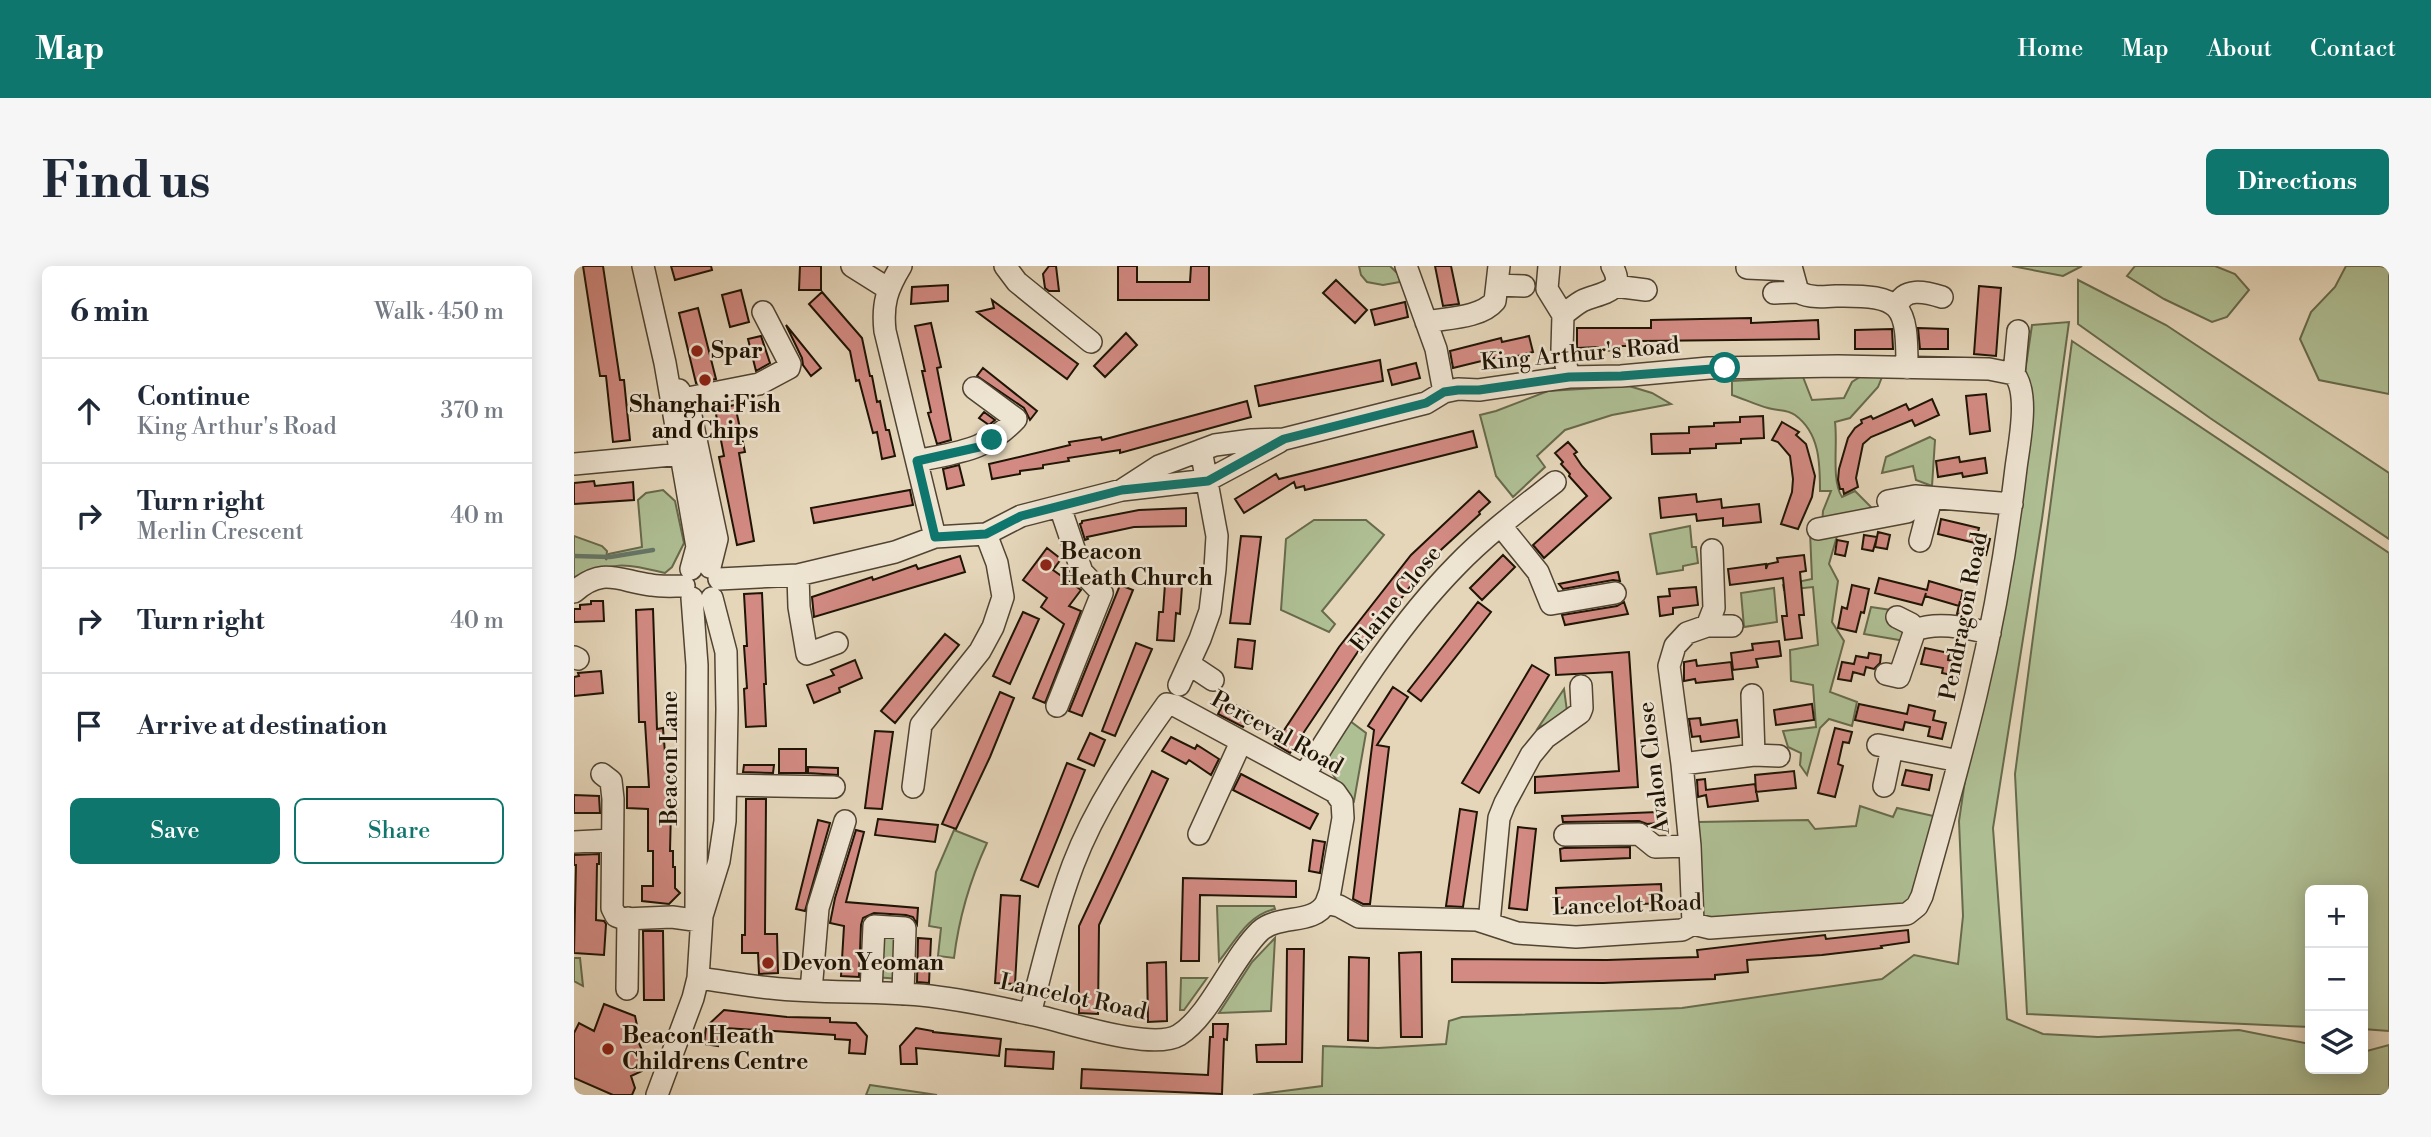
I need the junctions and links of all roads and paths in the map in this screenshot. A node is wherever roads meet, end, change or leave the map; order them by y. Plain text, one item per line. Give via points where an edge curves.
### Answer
1 (643, 266) edge
2 (852, 266) edge
3 (901, 266) edge
4 (1005, 266) edge
5 (1406, 266) edge
6 (1549, 266) edge
7 (1747, 268) edge
8 (1498, 276) edge
9 (1613, 276) edge
10 (1524, 286) dead end
11 (887, 288) junction
12 (1646, 290) dead end
13 (1798, 292) junction
14 (1774, 293) dead end
15 (1942, 297) dead end
16 (1897, 308) junction
17 (763, 312) dead end
18 (1563, 315) junction
19 (1426, 322) junction
20 (2018, 331) dead end
21 (1091, 342) dead end
22 (665, 363) junction
23 (1907, 368) junction
24 (2014, 374) junction
25 (1569, 377) junction
26 (974, 388) dead end
27 (1444, 392) junction
28 (683, 399) junction
29 (1284, 439) junction
30 (1201, 450) junction
31 (690, 453) junction
32 (917, 461) junction
33 (574, 464) edge
34 (1208, 481) junction
35 (1555, 482) dead end
36 (1122, 490) junction
37 (1927, 498) junction
38 (1888, 501) dead end
39 (2012, 504) junction
40 (1060, 507) junction
41 (1501, 526) junction
42 (1818, 528) dead end
43 (986, 534) junction
44 (935, 537) junction
45 (1920, 541) dead end
46 (1712, 550) dead end
47 (798, 575) junction
48 (701, 583) junction
49 (574, 592) edge
50 (1615, 593) dead end
51 (1897, 617) dead end
52 (1732, 625) dead end
53 (1707, 626) junction
54 (1915, 630) junction
55 (1990, 633) junction
56 (837, 643) dead end
57 (1189, 664) junction
58 (1886, 674) dead end
59 (1213, 680) dead end
60 (1179, 685) dead end
61 (1581, 686) dead end
62 (1752, 695) dead end
63 (1057, 706) dead end
64 (1241, 742) junction
65 (1754, 755) junction
66 (1779, 756) dead end
67 (1959, 761) junction
68 (1682, 764) junction
69 (602, 774) dead end
70 (1305, 774) junction
71 (726, 785) junction
72 (834, 786) dead end
73 (1884, 786) dead end
74 (913, 787) dead end
75 (845, 821) dead end
76 (1199, 834) dead end
77 (1565, 835) dead end
78 (612, 840) junction
79 (574, 842) edge
80 (1690, 846) junction
81 (1326, 903) junction
82 (1917, 906) joint
83 (628, 918) junction
84 (702, 918) junction
85 (1489, 923) junction
86 (1693, 924) junction
87 (698, 978) junction
88 (626, 989) dead end
89 (811, 991) junction
90 (871, 992) junction
91 (903, 994) junction
92 (1030, 1014) junction
93 (657, 1095) edge

1 - 22 street, Beacon Lane
2 - 11 street
3 - 11 street
4 - 21 street via 1017,282
5 - 19 street
6 - 18 street via 1547,289
7 - 13 street via 1792,270
8 - 10 street
8 - 19 street via 1492,306
9 - 12 street
9 - 18 street via 1605,295 1584,300
11 - 32 street via 885,331
13 - 14 street
13 - 16 street via 1814,297 1875,297
15 - 16 street via 1913,292 1904,295
16 - 23 street via 1906,320
17 - 28 street via 789,368 759,384
18 - 25 street via 1562,349
19 - 27 street
20 - 24 street, Pendragon Road
22 - 28 street, Beacon Lane
22 - 31 street, Beacon Lane
23 - 24 street, King Arthur's Road via 1989,369
23 - 25 street, King Arthur's Road via 1709,368
24 - 39 street, Pendragon Road via 2022,391
25 - 27 street, King Arthur's Road
26 - 32 street via 1016,419 979,447
27 - 29 street, King Arthur's Road via 1426,403
28 - 31 street, Beacon Lane via 691,416
29 - 30 street, King Arthur's Road
29 - 34 street, King Arthur's Road
30 - 34 street
30 - 36 street, King Arthur's Road via 1158,466
31 - 33 street
31 - 48 street, Beacon Lane
32 - 44 street
34 - 36 street, King Arthur's Road
34 - 57 street via 1217,536 1215,569 1210,611
35 - 41 street, Elaine Close
36 - 40 street, King Arthur's Road
37 - 38 street
37 - 39 street
37 - 42 street via 1908,512
37 - 45 street
39 - 55 street, Pendragon Road
40 - 43 street, King Arthur's Road via 1021,516
40 - 63 street via 1082,572 1102,593
41 - 50 street via 1538,572 1551,604
41 - 70 street, Elaine Close via 1457,565 1417,611 1376,664
43 - 44 street, King Arthur's Road
43 - 74 street via 1003,597 980,651 921,725
44 - 47 street, King Arthur's Road via 895,552
46 - 53 street via 1714,608
47 - 48 street, King Arthur's Road
47 - 56 street via 807,654
48 - 49 street, King Arthur's Road via 650,585 607,576
48 - 71 street, Beacon Lane via 726,652
48 - 84 street, Beacon Lane via 696,910
51 - 54 street
52 - 53 street, Avalon Close
53 - 68 street, Avalon Close via 1687,633 1675,646 1669,666
54 - 55 street via 1936,626
54 - 58 street via 1899,677
55 - 67 street, Pendragon Road
57 - 59 street
57 - 60 street
61 - 85 street via 1580,713 1545,738 1531,755 1499,818
62 - 65 street
64 - 70 street, Perceval Road
64 - 76 street
64 - 92 street, Perceval Road via 1167,704 1136,747 1074,863
65 - 66 street
65 - 68 street
67 - 73 street via 1885,747
67 - 82 street, Pendragon Road
68 - 80 street, Avalon Close
69 - 78 street via 611,781
70 - 81 street, Perceval Road via 1335,792 1342,802
71 - 72 street
71 - 84 street, Beacon Lane via 719,861
75 - 89 street via 818,908
77 - 80 street via 1639,834 1655,847
78 - 79 street
78 - 83 street via 612,908 616,916
80 - 86 street, Avalon Close
81 - 85 street, Lancelot Road via 1359,917
81 - 92 street, Lancelot Road via 1309,916 1278,921 1261,930 1195,1022 1177,1037 1152,1040 1111,1035
82 - 86 street, Lancelot Road via 1908,914 1710,928
83 - 84 street
83 - 88 street
84 - 87 street, Beacon Lane
85 - 86 street, Lancelot Road via 1517,933 1576,937 1682,930
87 - 89 street, Lancelot Road
87 - 93 street, Beacon Lane
89 - 90 street, Lancelot Road
90 - 91 street, Lancelot Road
90 - 91 street via 874,926 905,928
91 - 92 street, Lancelot Road

